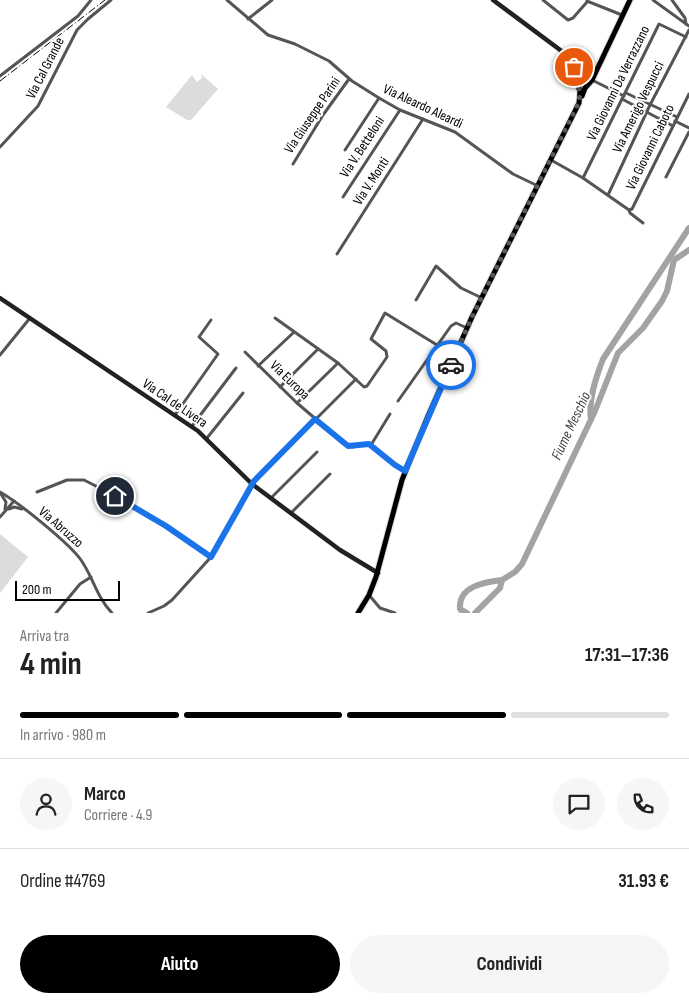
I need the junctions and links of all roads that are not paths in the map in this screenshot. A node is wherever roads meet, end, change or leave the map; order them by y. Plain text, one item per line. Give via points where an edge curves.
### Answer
1 (91, 0) edge
2 (111, 0) edge
3 (227, 0) edge
4 (272, 0) edge
5 (493, 0) edge
6 (543, 0) edge
7 (630, 0) edge
8 (653, 0) edge
9 (672, 0) edge
10 (587, 1) edge
11 (622, 15) junction
12 (248, 19) junction
13 (688, 25) edge
14 (689, 30) edge
15 (686, 37) junction
16 (565, 53) junction
17 (601, 58) junction
18 (585, 67) junction
19 (575, 72) junction
20 (0, 76) edge
21 (349, 79) junction
22 (593, 79) junction
23 (578, 84) junction
24 (588, 85) junction
25 (689, 94) edge
26 (624, 96) junction
27 (379, 98) junction
28 (580, 101) junction
29 (650, 105) junction
30 (400, 110) junction
31 (647, 112) junction
32 (676, 119) junction
33 (423, 120) junction
34 (673, 126) junction
35 (689, 128) edge
36 (689, 132) edge
37 (0, 148) edge
38 (345, 150) dead end
39 (551, 160) junction
40 (293, 164) dead end
41 (666, 177) dead end
42 (583, 178) junction
43 (538, 186) junction
44 (608, 195) junction
45 (343, 197) dead end
46 (631, 210) junction
47 (643, 223) dead end
48 (337, 254) dead end
49 (0, 298) edge
50 (482, 298) junction
51 (416, 300) dead end
52 (30, 318) junction
53 (275, 318) dead end
54 (211, 320) dead end
55 (467, 328) junction
56 (294, 333) junction
57 (437, 345) junction
58 (318, 349) junction
59 (245, 352) dead end
60 (0, 355) edge
61 (338, 363) junction
62 (258, 366) junction
63 (236, 368) dead end
64 (356, 379) junction
65 (280, 387) junction
66 (243, 393) dead end
67 (398, 401) dead end
68 (297, 403) junction
69 (390, 414) dead end
70 (175, 415) junction
71 (315, 419) junction
72 (192, 426) junction
73 (207, 438) junction
74 (371, 445) junction
75 (316, 452) dead end
76 (405, 471) junction
77 (330, 474) dead end
78 (252, 484) junction
79 (37, 492) dead end
80 (0, 493) edge
81 (271, 498) junction
82 (14, 501) junction
83 (23, 509) junction
84 (4, 512) junction
85 (291, 513) junction
86 (0, 517) edge
87 (211, 557) junction
88 (378, 573) junction
89 (91, 577) junction
90 (369, 595) junction
91 (386, 612) edge
92 (56, 613) edge
93 (112, 613) edge
94 (148, 613) edge
95 (358, 613) edge
96 (396, 613) edge

1 - 20 street via 78,16
2 - 37 street, Via Cal Grande via 77,30 38,106
3 - 12 street
4 - 12 street
5 - 16 street
6 - 10 street via 568,20
7 - 11 main road
8 - 13 street
9 - 13 street
10 - 11 street
11 - 17 main road
12 - 21 street, Via Aleardo Aleardi via 268,35 329,61
14 - 15 street, Via Amerigo Vespucci
15 - 26 street, Via Giovanni Da Verrazzano via 659,24
15 - 29 street, Via Amerigo Vespucci
16 - 18 street
16 - 19 street
17 - 18 main road
17 - 22 main road
18 - 19 main road
18 - 22 main road via 592,72
19 - 23 main road
21 - 27 street, Via Aleardo Aleardi
21 - 40 street, Via Giuseppe Parini
22 - 24 main road
22 - 26 street
23 - 24 main road
23 - 28 main road
24 - 28 main road
25 - 32 street, Via Giovanni Caboto
26 - 29 street
26 - 31 street
26 - 42 street, Via Giovanni Da Verrazzano
27 - 30 street, Via Aleardo Aleardi
27 - 38 street
28 - 39 main road
29 - 31 street, Via Amerigo Vespucci
29 - 32 street
30 - 33 street, Via Aleardo Aleardi
30 - 45 street, Via V. Betteloni
31 - 34 street
31 - 44 street, Via Amerigo Vespucci
32 - 34 street, Via Giovanni Caboto
32 - 35 street
33 - 43 street, Via Aleardo Aleardi via 458,133 513,174
33 - 48 street, Via V. Monti
34 - 46 street, Via Giovanni Caboto
36 - 41 street
39 - 42 street
39 - 43 main road
42 - 44 street
43 - 50 main road
44 - 46 street
46 - 47 street via 634,218
49 - 52 street, Via Cal de Livera
50 - 51 street via 461,288 436,266
50 - 55 main road
52 - 60 street
52 - 70 street, Via Cal de Livera
53 - 56 street
54 - 70 street via 199,337 218,354
55 - 57 street via 452,324
55 - 76 main road
56 - 58 street
56 - 62 street
57 - 64 street via 385,313 371,339 386,351 387,357 367,386
57 - 67 street
58 - 61 street
58 - 65 street
59 - 62 street, Via Europa
61 - 64 street
61 - 68 street
62 - 65 street, Via Europa
63 - 72 street
64 - 71 street
65 - 68 street, Via Europa
66 - 73 street
68 - 71 street, Via Europa
69 - 74 street
70 - 72 street, Via Cal de Livera
71 - 74 street, Via Europa via 348,446
71 - 78 street
72 - 73 street, Via Cal de Livera
73 - 78 street, Via Cal de Livera
74 - 76 street
75 - 81 street
76 - 88 main road
77 - 85 street
78 - 81 street, Via Cal de Livera
78 - 87 street
79 - 87 street via 66,480 84,480 131,504
80 - 82 street, Via Abruzzo
80 - 84 street via 6,502
81 - 85 street, Via Cal de Livera
82 - 83 street, Via Abruzzo
82 - 84 street
83 - 84 street via 14,507
83 - 89 street, Via Abruzzo via 72,549
84 - 86 street
85 - 88 street, Via Cal de Livera via 340,550
87 - 94 street via 172,600
88 - 90 main road
89 - 92 street via 80,584
89 - 93 street, Via Abruzzo via 103,603
90 - 91 street
90 - 95 main road
91 - 96 street

